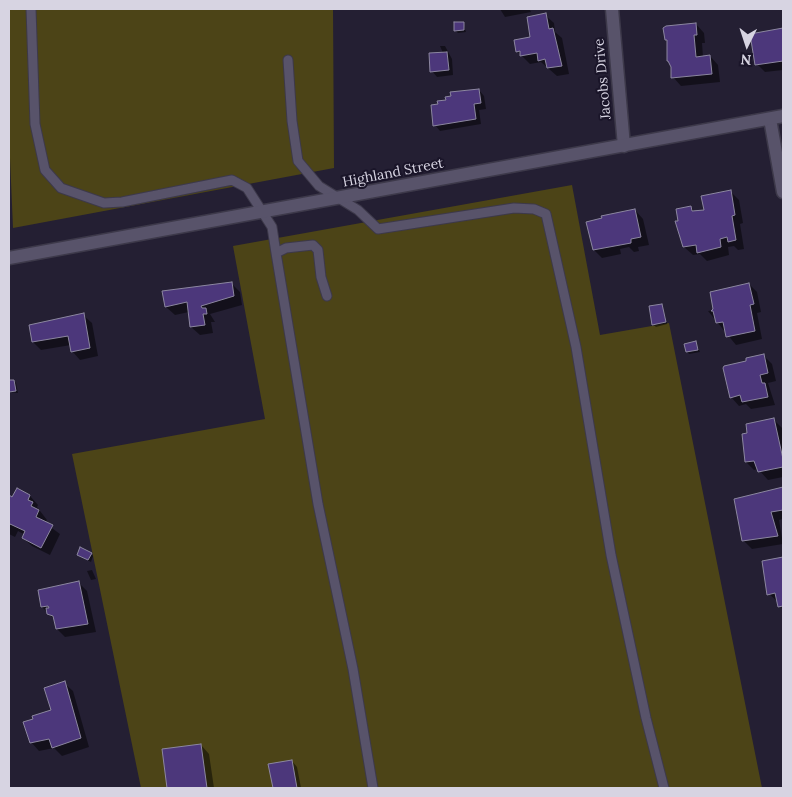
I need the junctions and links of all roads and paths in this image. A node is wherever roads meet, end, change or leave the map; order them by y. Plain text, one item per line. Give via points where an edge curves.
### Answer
1 (31, 9) edge
2 (612, 9) edge
3 (288, 60) dead end
4 (783, 116) edge
5 (770, 119) junction
6 (624, 146) junction
7 (783, 192) edge
8 (339, 199) junction
9 (263, 212) junction
10 (276, 252) junction
11 (9, 258) edge
12 (327, 296) dead end
13 (372, 788) edge
14 (664, 788) edge

1 - 9 lane via 35,124 45,170 61,188 104,203 232,180 247,188
2 - 6 street, Jacobs Drive
3 - 8 lane via 298,161 319,186
4 - 5 street, Highland Street
5 - 6 street, Highland Street
5 - 7 street
6 - 8 street, Highland Street
8 - 9 street, Highland Street
8 - 14 lane via 358,210 378,229 514,208 534,209 546,214 576,347 611,555
9 - 10 lane via 272,227
9 - 11 street, Highland Street
10 - 12 lane via 312,245 318,250
10 - 13 lane via 312,468 353,669

